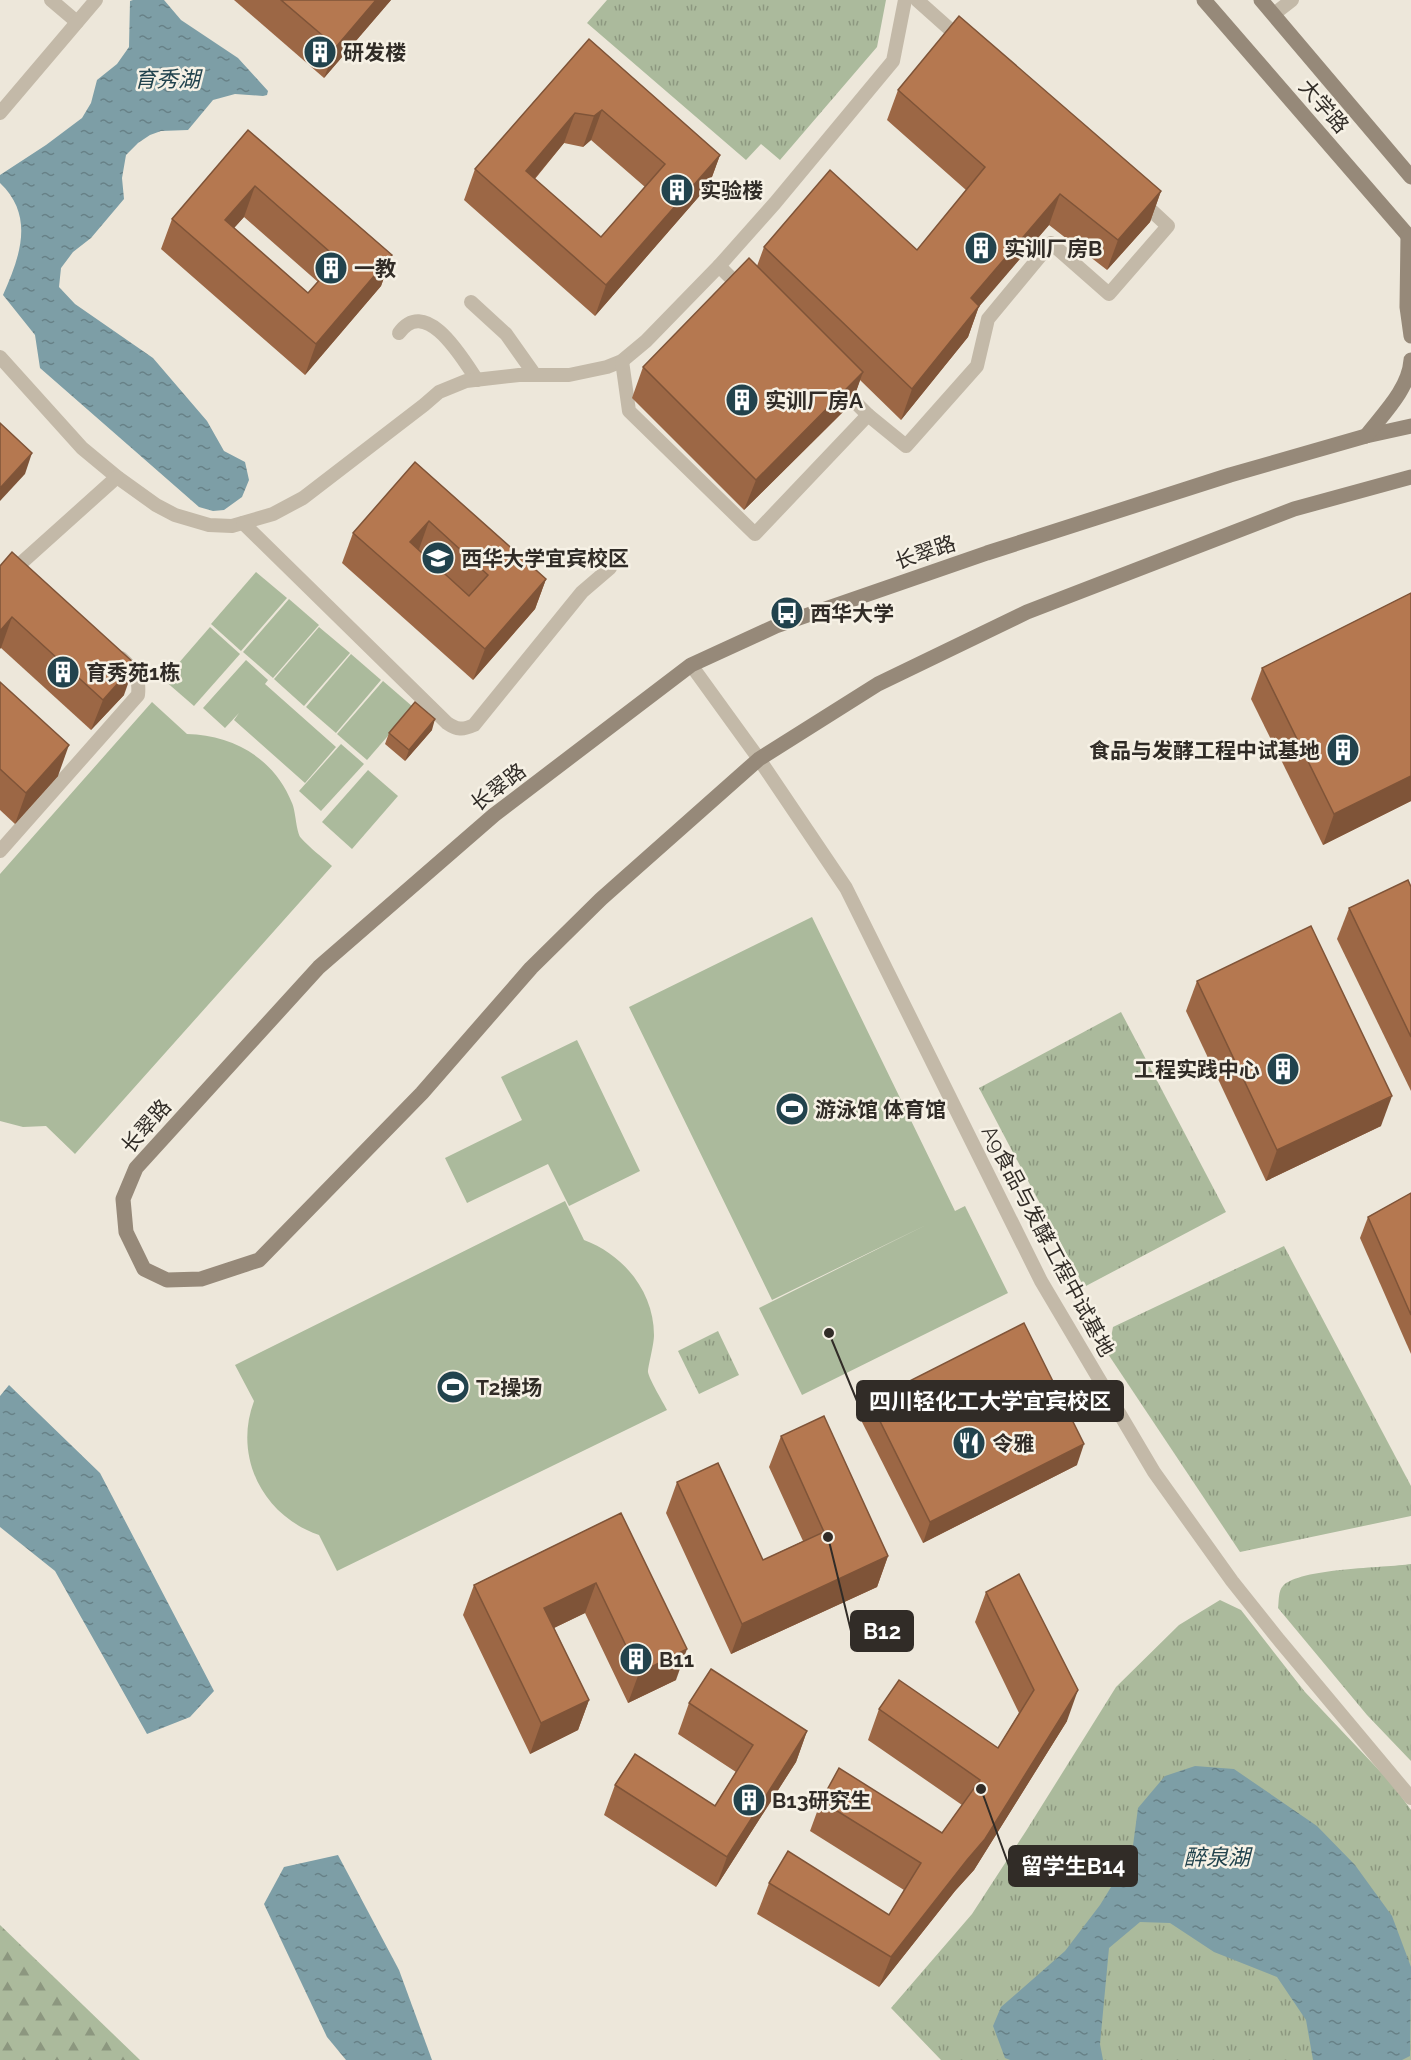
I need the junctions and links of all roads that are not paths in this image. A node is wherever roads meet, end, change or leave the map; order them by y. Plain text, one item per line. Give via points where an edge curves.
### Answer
1 (51, 0) edge
2 (96, 0) edge
3 (905, 0) edge
4 (917, 0) edge
5 (1204, 0) edge
6 (1261, 0) edge
7 (1292, 0) edge
8 (1274, 14) junction
9 (77, 21) junction
10 (969, 47) edge
11 (0, 113) edge
12 (1411, 177) edge
13 (1133, 195) edge
14 (1410, 238) edge
15 (719, 266) junction
16 (752, 299) edge
17 (471, 302) dead end
18 (399, 333) dead end
19 (1411, 336) edge
20 (0, 357) edge
21 (1411, 360) edge
22 (622, 361) junction
23 (827, 374) edge
24 (535, 375) junction
25 (477, 380) junction
26 (868, 415) junction
27 (1411, 426) edge
28 (1366, 436) junction
29 (117, 477) junction
30 (1411, 477) edge
31 (243, 523) junction
32 (610, 568) dead end
33 (0, 578) edge
34 (111, 649) edge
35 (692, 665) junction
36 (759, 759) junction
37 (0, 851) edge
38 (1411, 1798) edge

1 - 9 street
2 - 9 street
3 - 15 street via 893,61
4 - 10 street
5 - 14 main road, 大学路
6 - 8 main road, 大学路
7 - 8 street
8 - 12 main road, 大学路
9 - 11 street
13 - 26 street via 1168,226 1109,294 1051,243 988,319 977,366 906,446
14 - 19 main road via 1407,307
15 - 16 street
15 - 22 street
17 - 24 street via 506,334
18 - 25 street via 412,320 432,326 451,344
20 - 29 street via 82,448
21 - 28 main road via 1398,394
22 - 24 street via 568,375
22 - 26 street via 629,411 755,534
23 - 26 street
24 - 25 street
25 - 31 street via 439,392 303,498 273,514
27 - 28 main road, 长翠路
28 - 35 main road, 长翠路 via 987,553 776,626
29 - 31 street via 175,515 209,525
29 - 33 street via 24,568
30 - 36 main road, 长翠路 via 1294,509 1027,612 878,684
31 - 32 street via 456,729 474,725 582,592
34 - 37 street via 136,672 138,695
35 - 36 street, A9食品与发酵工程中试基地
35 - 36 main road, 长翠路 via 494,815 319,967 136,1168 123,1199 126,1232 144,1269 167,1280 201,1279 259,1260 422,1093 531,968 601,899
36 - 38 street, A9食品与发酵工程中试基地 via 846,888 1041,1281 1154,1473 1232,1581

